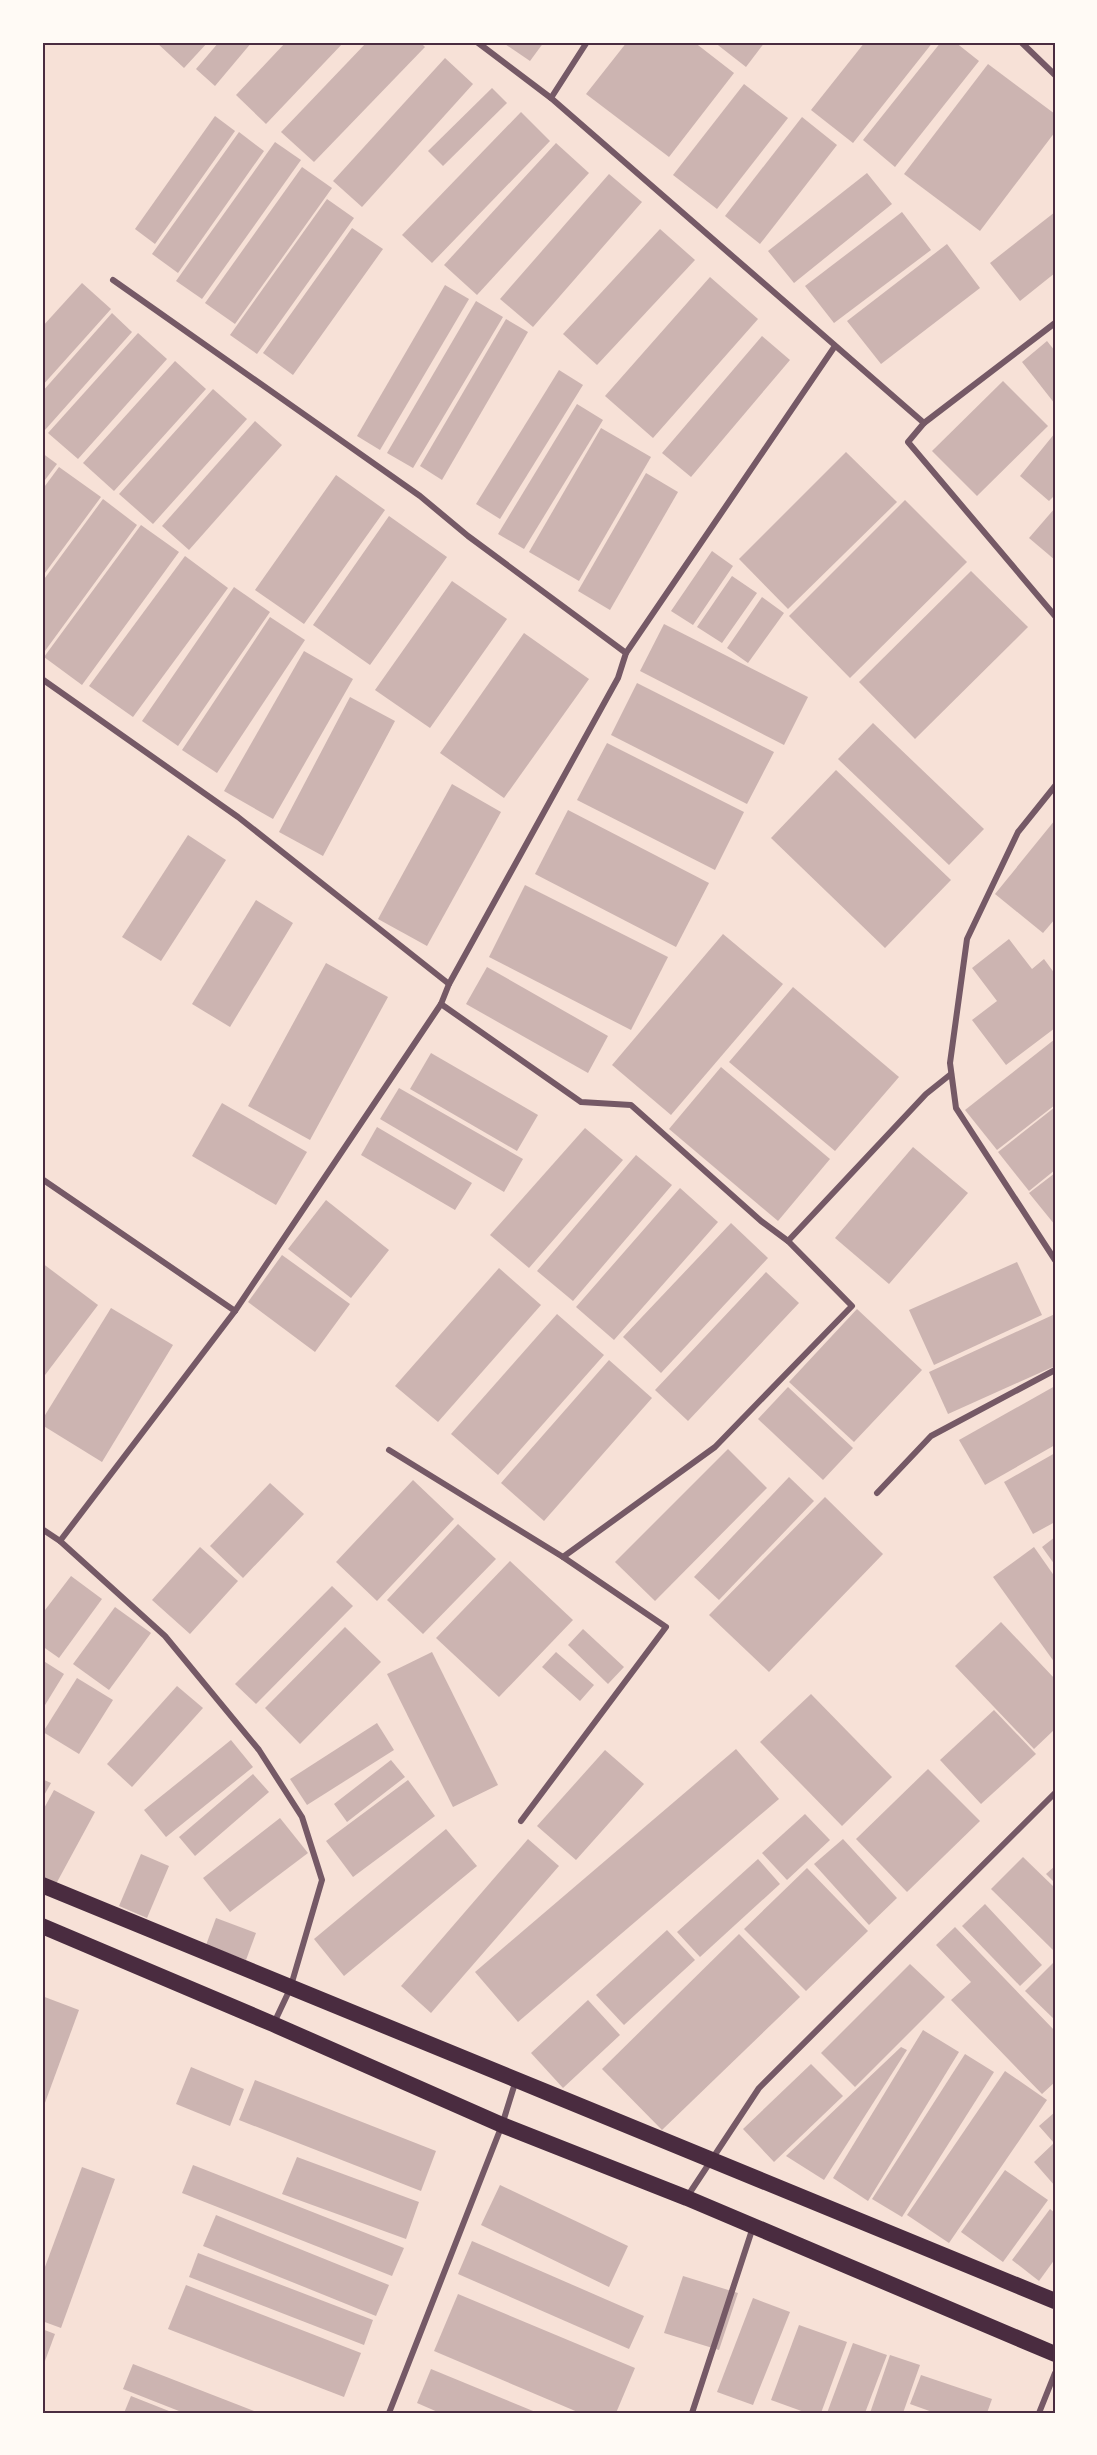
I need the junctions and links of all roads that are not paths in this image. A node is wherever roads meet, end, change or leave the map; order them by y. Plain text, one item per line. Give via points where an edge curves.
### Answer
1 (477, 42) edge
2 (587, 42) edge
3 (1021, 42) edge
4 (1055, 75) edge
5 (551, 98) junction
6 (113, 280) dead end
7 (1055, 323) edge
8 (835, 346) junction
9 (924, 423) junction
10 (1055, 616) edge
11 (626, 652) junction
12 (42, 679) edge
13 (1055, 786) edge
14 (449, 984) junction
15 (441, 1004) junction
16 (951, 1074) junction
17 (42, 1179) edge
18 (788, 1241) junction
19 (1055, 1260) edge
20 (235, 1311) junction
21 (1055, 1371) edge
22 (389, 1450) dead end
23 (877, 1493) dead end
24 (42, 1529) edge
25 (60, 1541) junction
26 (563, 1557) junction
27 (1055, 1793) edge
28 (521, 1821) dead end
29 (42, 1885) edge
30 (42, 1926) edge
31 (290, 1989) junction
32 (273, 2024) junction
33 (516, 2079) junction
34 (502, 2125) junction
35 (711, 2157) junction
36 (687, 2198) junction
37 (753, 2226) junction
38 (1055, 2301) edge
39 (1055, 2354) edge
40 (1055, 2373) edge
41 (389, 2413) edge
42 (692, 2413) edge
43 (1039, 2413) edge

1 - 5 street
2 - 5 street
3 - 4 street
5 - 8 street
6 - 11 street via 420,496
7 - 9 street
8 - 9 street
8 - 11 street
9 - 10 street via 909,442
11 - 14 street via 618,678
12 - 14 street via 238,817
13 - 16 street via 1018,832 967,939
14 - 15 street
15 - 18 street via 581,1102 631,1105
15 - 20 street
16 - 18 street via 926,1094
16 - 19 street via 956,1108
17 - 20 street
18 - 26 street via 852,1306 715,1447
20 - 25 street
21 - 23 street via 931,1436
22 - 26 street
24 - 25 street
25 - 31 street via 165,1636 259,1750 302,1817 322,1880
26 - 28 street via 666,1627
27 - 35 street via 759,2088
29 - 31 highway
30 - 32 highway
31 - 32 street
31 - 33 highway
32 - 34 highway
33 - 34 street
33 - 35 highway
34 - 36 highway
34 - 41 street
35 - 36 street
35 - 38 highway
36 - 37 highway
37 - 39 highway
37 - 42 street
40 - 43 street

